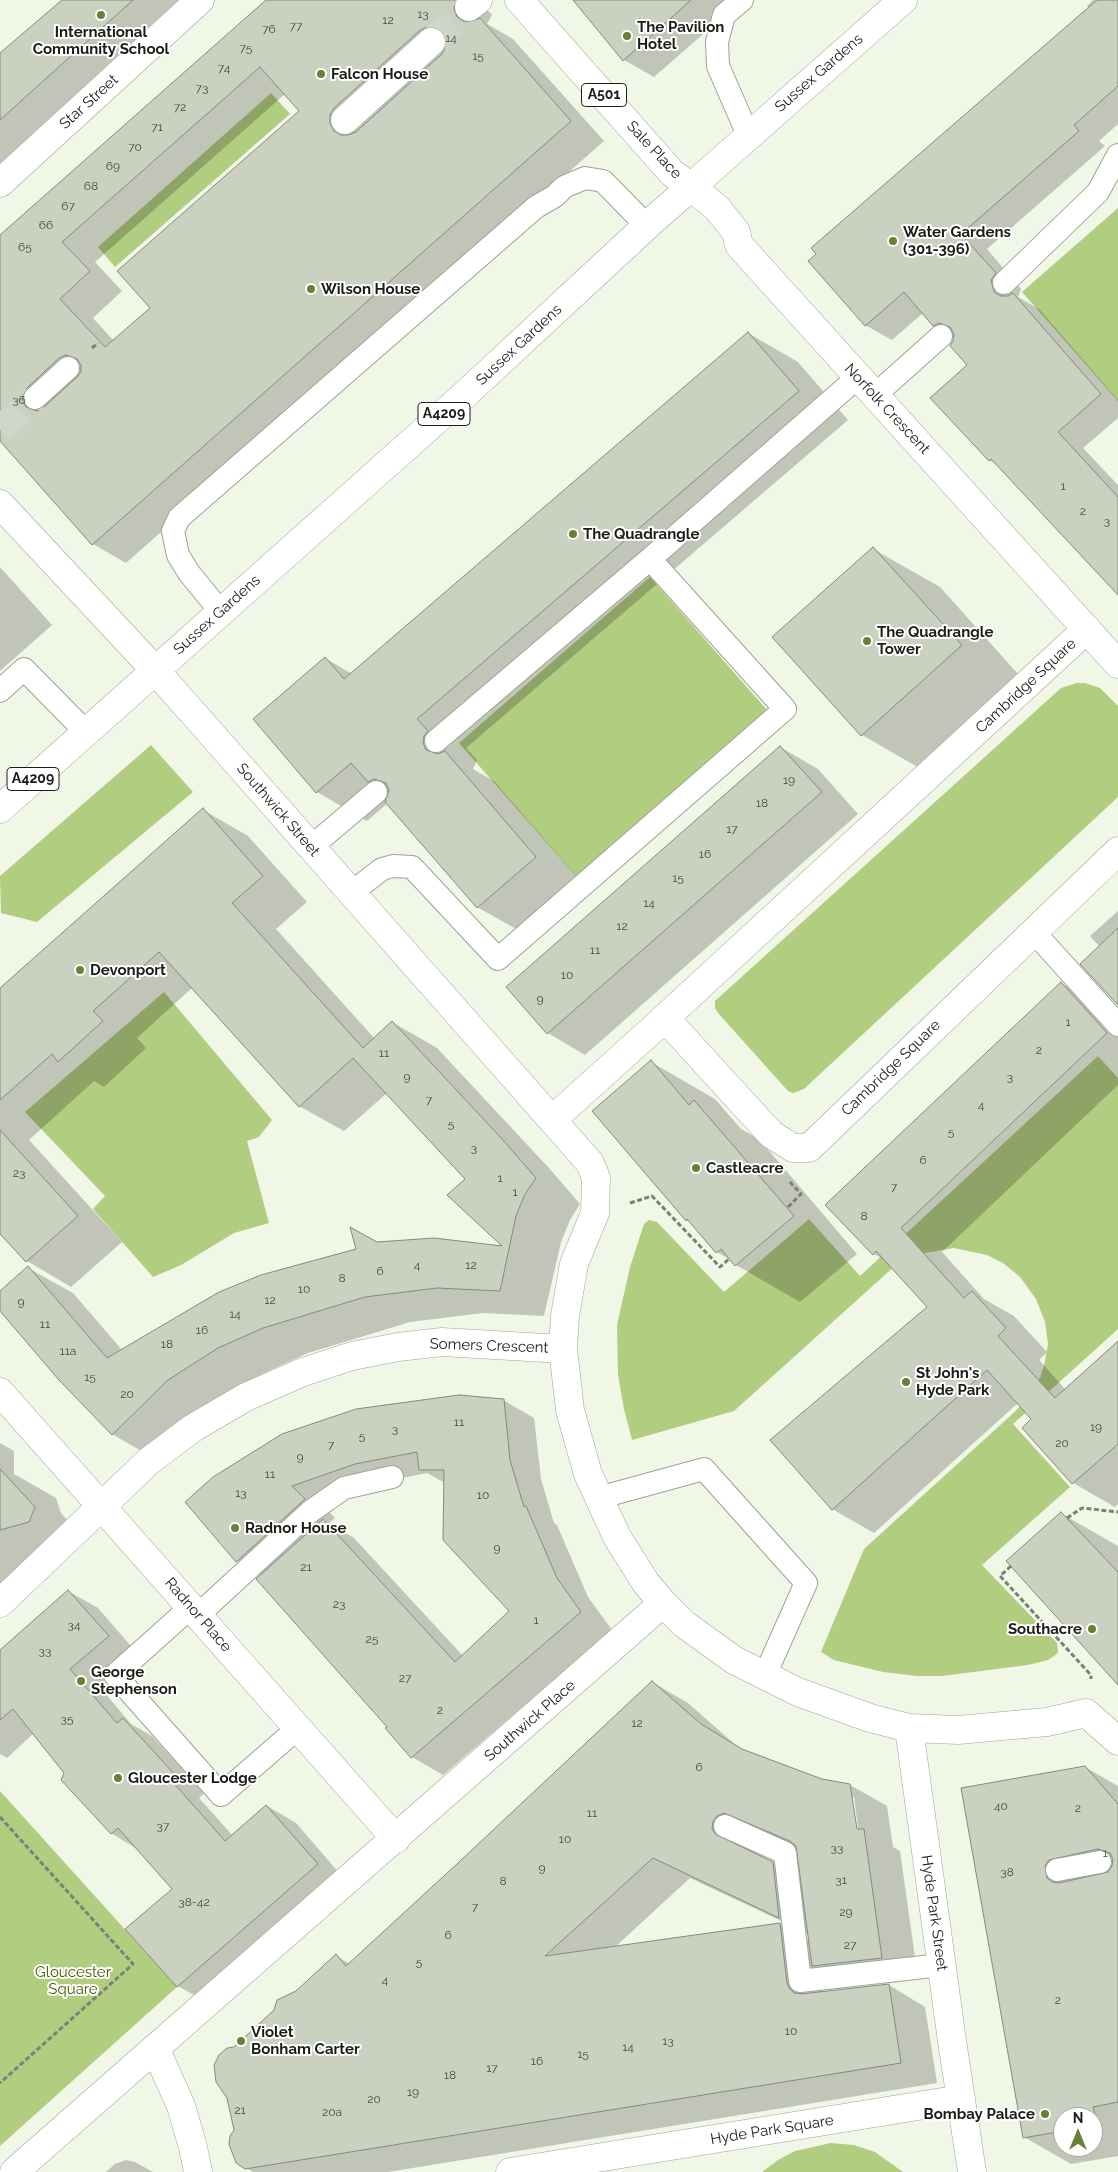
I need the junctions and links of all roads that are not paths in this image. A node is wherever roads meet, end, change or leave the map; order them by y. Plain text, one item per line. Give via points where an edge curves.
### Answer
1 (200, 0) edge
2 (519, 0) edge
3 (742, 0) edge
4 (903, 0) edge
5 (431, 42) tunnel mouth
6 (345, 120) dead end
7 (748, 135) junction
8 (1118, 155) edge
9 (0, 183) edge
10 (691, 187) junction
11 (646, 226) junction
12 (1004, 283) dead end
13 (941, 336) dead end
14 (68, 368) dead end
15 (866, 386) junction
16 (35, 398) tunnel mouth
17 (0, 504) edge
18 (650, 559) junction
19 (221, 612) junction
20 (1087, 629) junction
21 (1118, 664) edge
22 (155, 670) junction
23 (0, 691) edge
24 (86, 732) junction
25 (436, 741) dead end
26 (376, 792) dead end
27 (0, 809) edge
28 (311, 847) junction
29 (1118, 851) edge
30 (351, 893) junction
31 (1033, 931) junction
32 (665, 1018) junction
33 (1118, 1025) edge
34 (552, 1120) junction
35 (563, 1349) junction
36 (0, 1392) edge
37 (392, 1477) dead end
38 (598, 1498) junction
39 (103, 1507) junction
40 (0, 1603) edge
41 (663, 1603) junction
42 (195, 1611) junction
43 (765, 1676) junction
44 (298, 1728) junction
45 (909, 1728) junction
46 (1114, 1736) edge
47 (725, 1826) dead end
48 (396, 1839) junction
49 (1100, 1862) dead end
50 (1057, 1870) dead end
51 (941, 1965) junction
52 (155, 2048) junction
53 (961, 2099) junction
54 (14, 2172) edge
55 (198, 2172) edge
56 (510, 2172) edge
57 (972, 2172) edge

1 - 9 main road, Star Street
2 - 10 main road, Sale Place / A501 via 672,173
3 - 7 lane via 724,15 717,42 718,66
4 - 7 main road, Sussex Gardens
5 - 6 main road
7 - 10 main road, Sussex Gardens
8 - 12 lane via 1098,192
10 - 11 main road, Sussex Gardens / A4209
10 - 15 main road, Norfolk Crescent via 717,208 736,232 739,245
11 - 19 main road, Sussex Gardens / A4209 via 460,400
11 - 19 lane via 603,181 585,178 564,187 528,214 179,518 173,531 178,555
13 - 15 lane
14 - 16 lane
15 - 18 lane
15 - 20 main road, Norfolk Crescent
17 - 22 main road, Southwick Street
18 - 25 lane
18 - 30 lane via 786,709 498,959 412,868 393,866 382,869
19 - 22 main road, Sussex Gardens / A4209
20 - 21 main road, Cambridge Square
20 - 32 main road, Cambridge Square
22 - 24 main road, Sussex Gardens / A4209
22 - 28 main road, Southwick Street
23 - 24 lane via 24,669
24 - 27 main road, Sussex Gardens / A4209
26 - 28 lane
28 - 30 main road, Southwick Street
29 - 31 main road, Cambridge Square
30 - 34 main road, Southwick Street
31 - 32 main road, Cambridge Square via 809,1148 792,1148 771,1134
31 - 33 lane
32 - 34 main road, Cambridge Square
34 - 35 main road, Southwick Street via 590,1163 596,1178 595,1213 574,1264
35 - 38 main road via 570,1410
35 - 39 main road, Somers Crescent via 442,1342 352,1356 303,1372 246,1397 193,1428 150,1461
36 - 39 main road, Radnor Place
37 - 42 lane via 344,1488
38 - 41 main road via 617,1537 646,1583
38 - 43 lane via 704,1469 806,1583
39 - 40 main road
39 - 42 main road, Radnor Place
41 - 43 main road via 707,1642
41 - 48 main road, Southwick Place
42 - 44 main road, Radnor Place
42 - 44 lane via 115,1675 221,1795
43 - 45 main road via 831,1705
44 - 48 main road, Radnor Place
45 - 46 main road via 980,1729 1047,1722 1086,1713
45 - 51 main road, Hyde Park Street
47 - 51 lane via 785,1853 800,1981
48 - 52 main road
49 - 50 lane
51 - 53 main road, Hyde Park Street
52 - 54 main road
52 - 55 main road via 181,2106
53 - 56 main road, Hyde Park Square
53 - 57 main road

